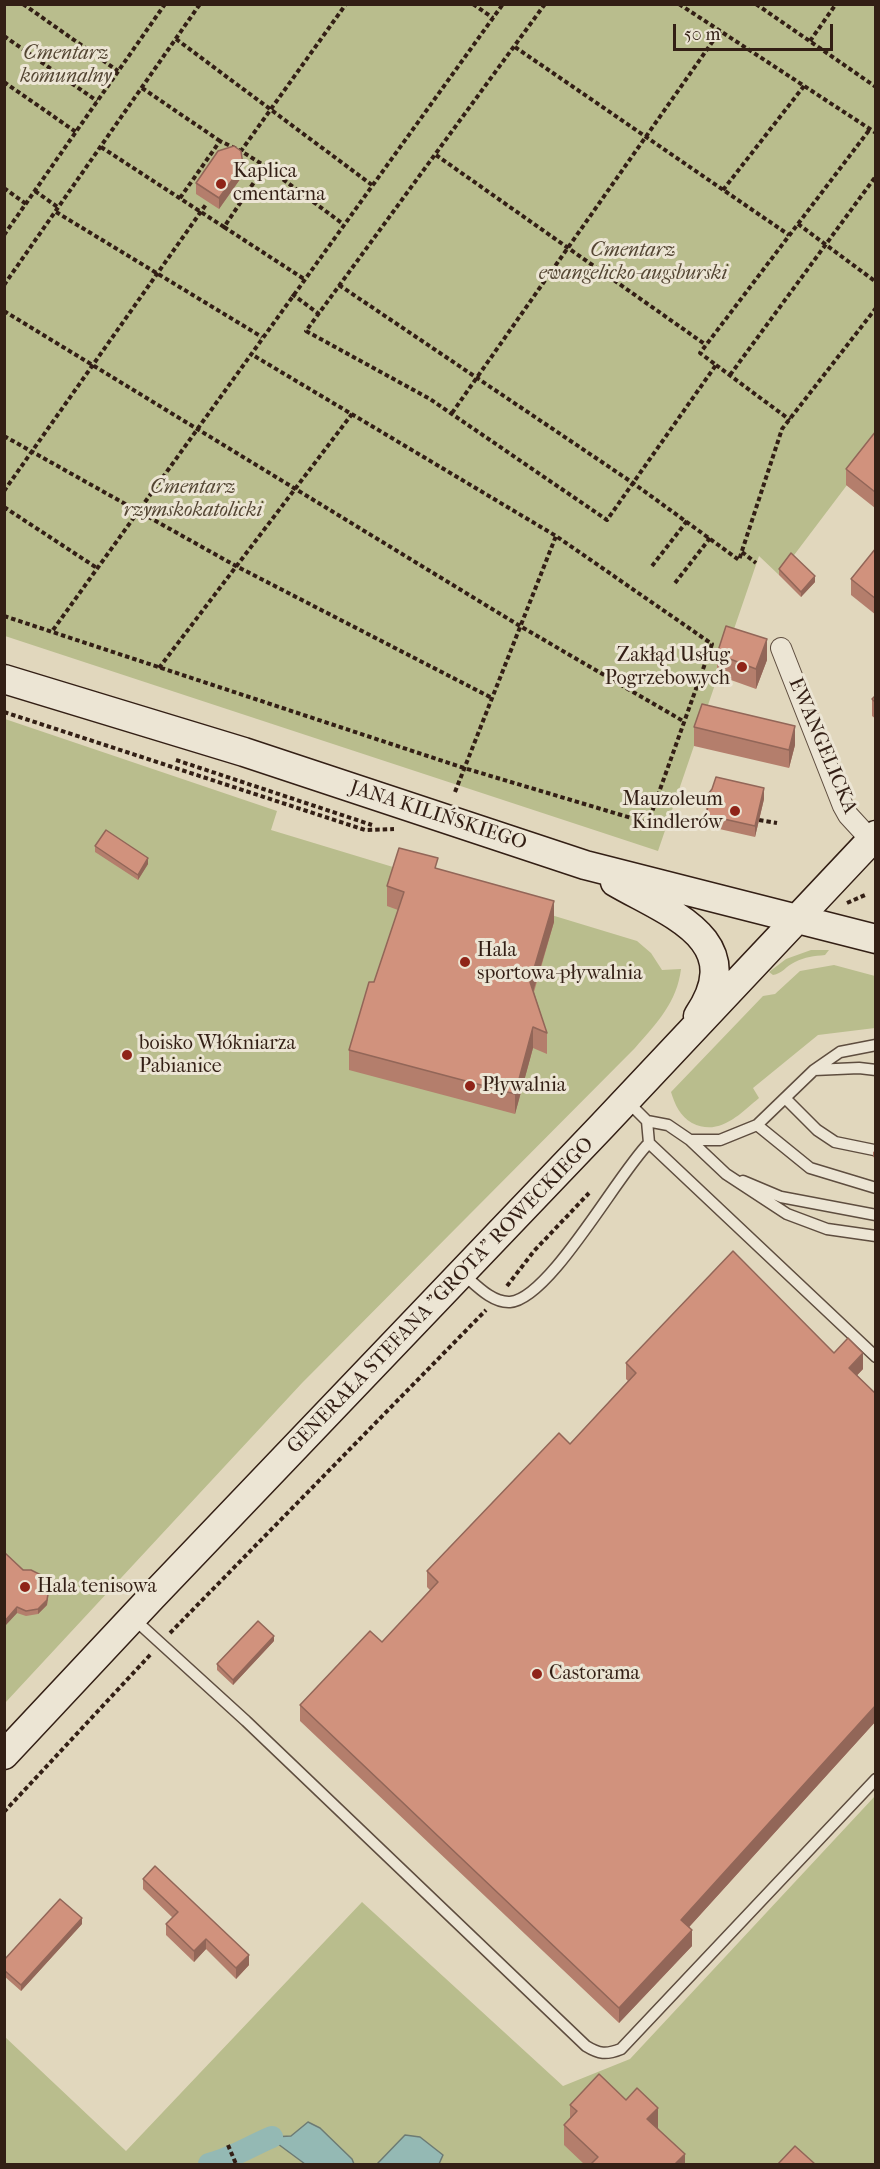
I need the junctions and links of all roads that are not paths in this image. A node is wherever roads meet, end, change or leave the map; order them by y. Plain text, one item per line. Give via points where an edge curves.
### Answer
1 (781, 648) dead end
2 (4, 680) edge
3 (873, 837) edge
4 (585, 865) junction
5 (795, 919) junction
6 (876, 939) edge
7 (876, 1044) edge
8 (674, 1050) junction
9 (814, 1070) junction
10 (876, 1070) edge
11 (785, 1098) junction
12 (626, 1101) junction
13 (648, 1121) junction
14 (757, 1125) junction
15 (690, 1140) junction
16 (649, 1143) junction
17 (874, 1150) edge
18 (726, 1174) junction
19 (876, 1188) edge
20 (876, 1215) edge
21 (876, 1236) edge
22 (462, 1273) junction
23 (876, 1357) edge
24 (133, 1618) junction
25 (4, 1755) edge
26 (876, 1779) edge

1 - 3 street, EWANGELICKA via 843,806
2 - 4 street, JANA KILIŃSKIEGO via 244,752
3 - 5 street, GENERAŁA STEFANA "GROTA" ROWECKIEGO
4 - 5 street, JANA KILIŃSKIEGO
4 - 8 street via 675,914 705,940 713,967 710,990
5 - 6 street, JANA KILIŃSKIEGO
5 - 8 street, GENERAŁA STEFANA "GROTA" ROWECKIEGO
7 - 9 lane via 840,1052
8 - 12 street, GENERAŁA STEFANA "GROTA" ROWECKIEGO
9 - 10 lane
9 - 11 lane
11 - 14 lane
11 - 17 lane via 835,1142
12 - 13 lane
12 - 22 street, GENERAŁA STEFANA "GROTA" ROWECKIEGO
13 - 15 lane via 668,1125
13 - 16 lane
14 - 15 lane via 720,1140
14 - 19 lane via 810,1168
15 - 18 lane
16 - 22 lane via 582,1234 534,1290 514,1301 496,1299
16 - 23 lane
18 - 20 lane via 781,1197
18 - 21 lane via 787,1214 827,1229
22 - 24 street, GENERAŁA STEFANA "GROTA" ROWECKIEGO
24 - 25 street, GENERAŁA STEFANA "GROTA" ROWECKIEGO
24 - 26 lane via 586,2046 598,2053 621,2049

